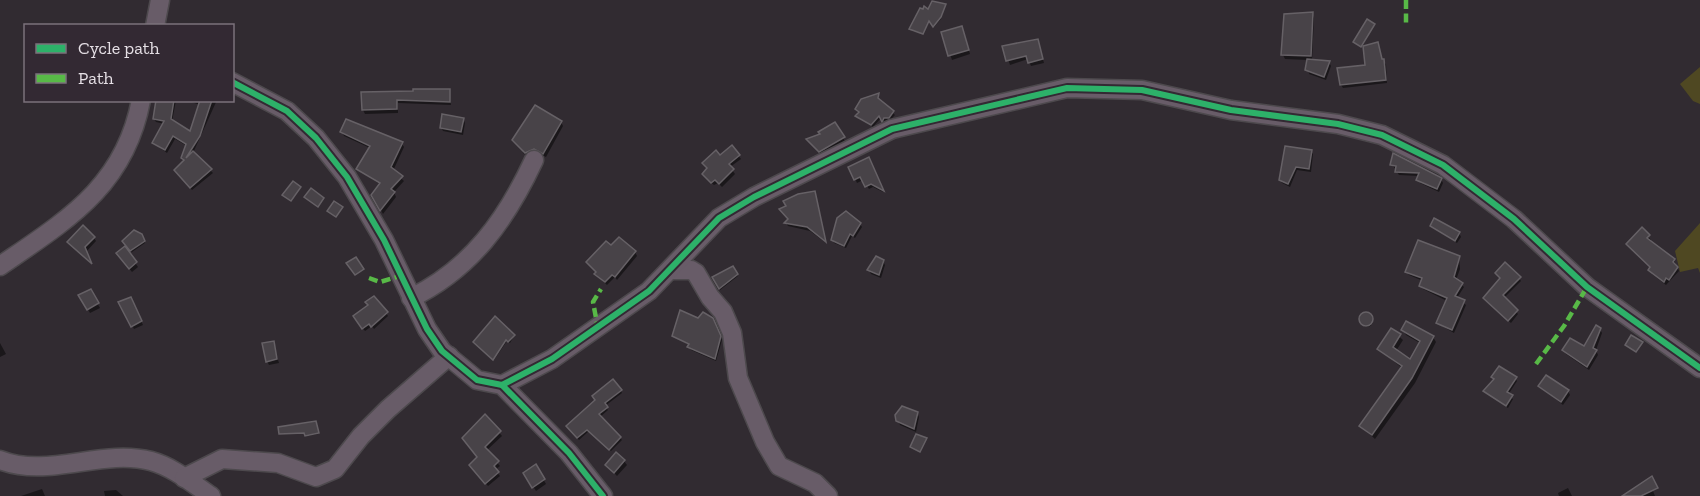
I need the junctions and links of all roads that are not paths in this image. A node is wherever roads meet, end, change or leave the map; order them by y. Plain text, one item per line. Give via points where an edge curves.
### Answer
1 (160, 0) edge
2 (155, 24) edge
3 (234, 83) edge
4 (141, 102) edge
5 (534, 160) dead end
6 (0, 266) edge
7 (671, 270) junction
8 (411, 298) junction
9 (449, 356) junction
10 (1700, 368) edge
11 (502, 384) junction
12 (0, 460) edge
13 (184, 478) junction
14 (211, 496) edge
15 (603, 496) edge
16 (828, 496) edge

1 - 2 street
3 - 8 street via 287,111 316,138 347,177 384,240
4 - 6 street via 133,134 106,183 92,198
5 - 8 street via 510,208 472,256 435,286
7 - 10 street via 727,213 892,129 1067,88 1142,90 1231,110 1338,124 1382,135 1408,147 1443,165 1514,219 1587,287
7 - 11 street via 649,291 552,359
7 - 16 street via 696,273 723,312 732,333 742,388 779,466 815,483
8 - 9 street via 427,329
9 - 11 street via 477,380
9 - 13 street via 388,409 335,469 316,477 278,463 222,459
11 - 15 street via 569,453
12 - 13 street via 17,467 135,459 151,461
13 - 14 street

